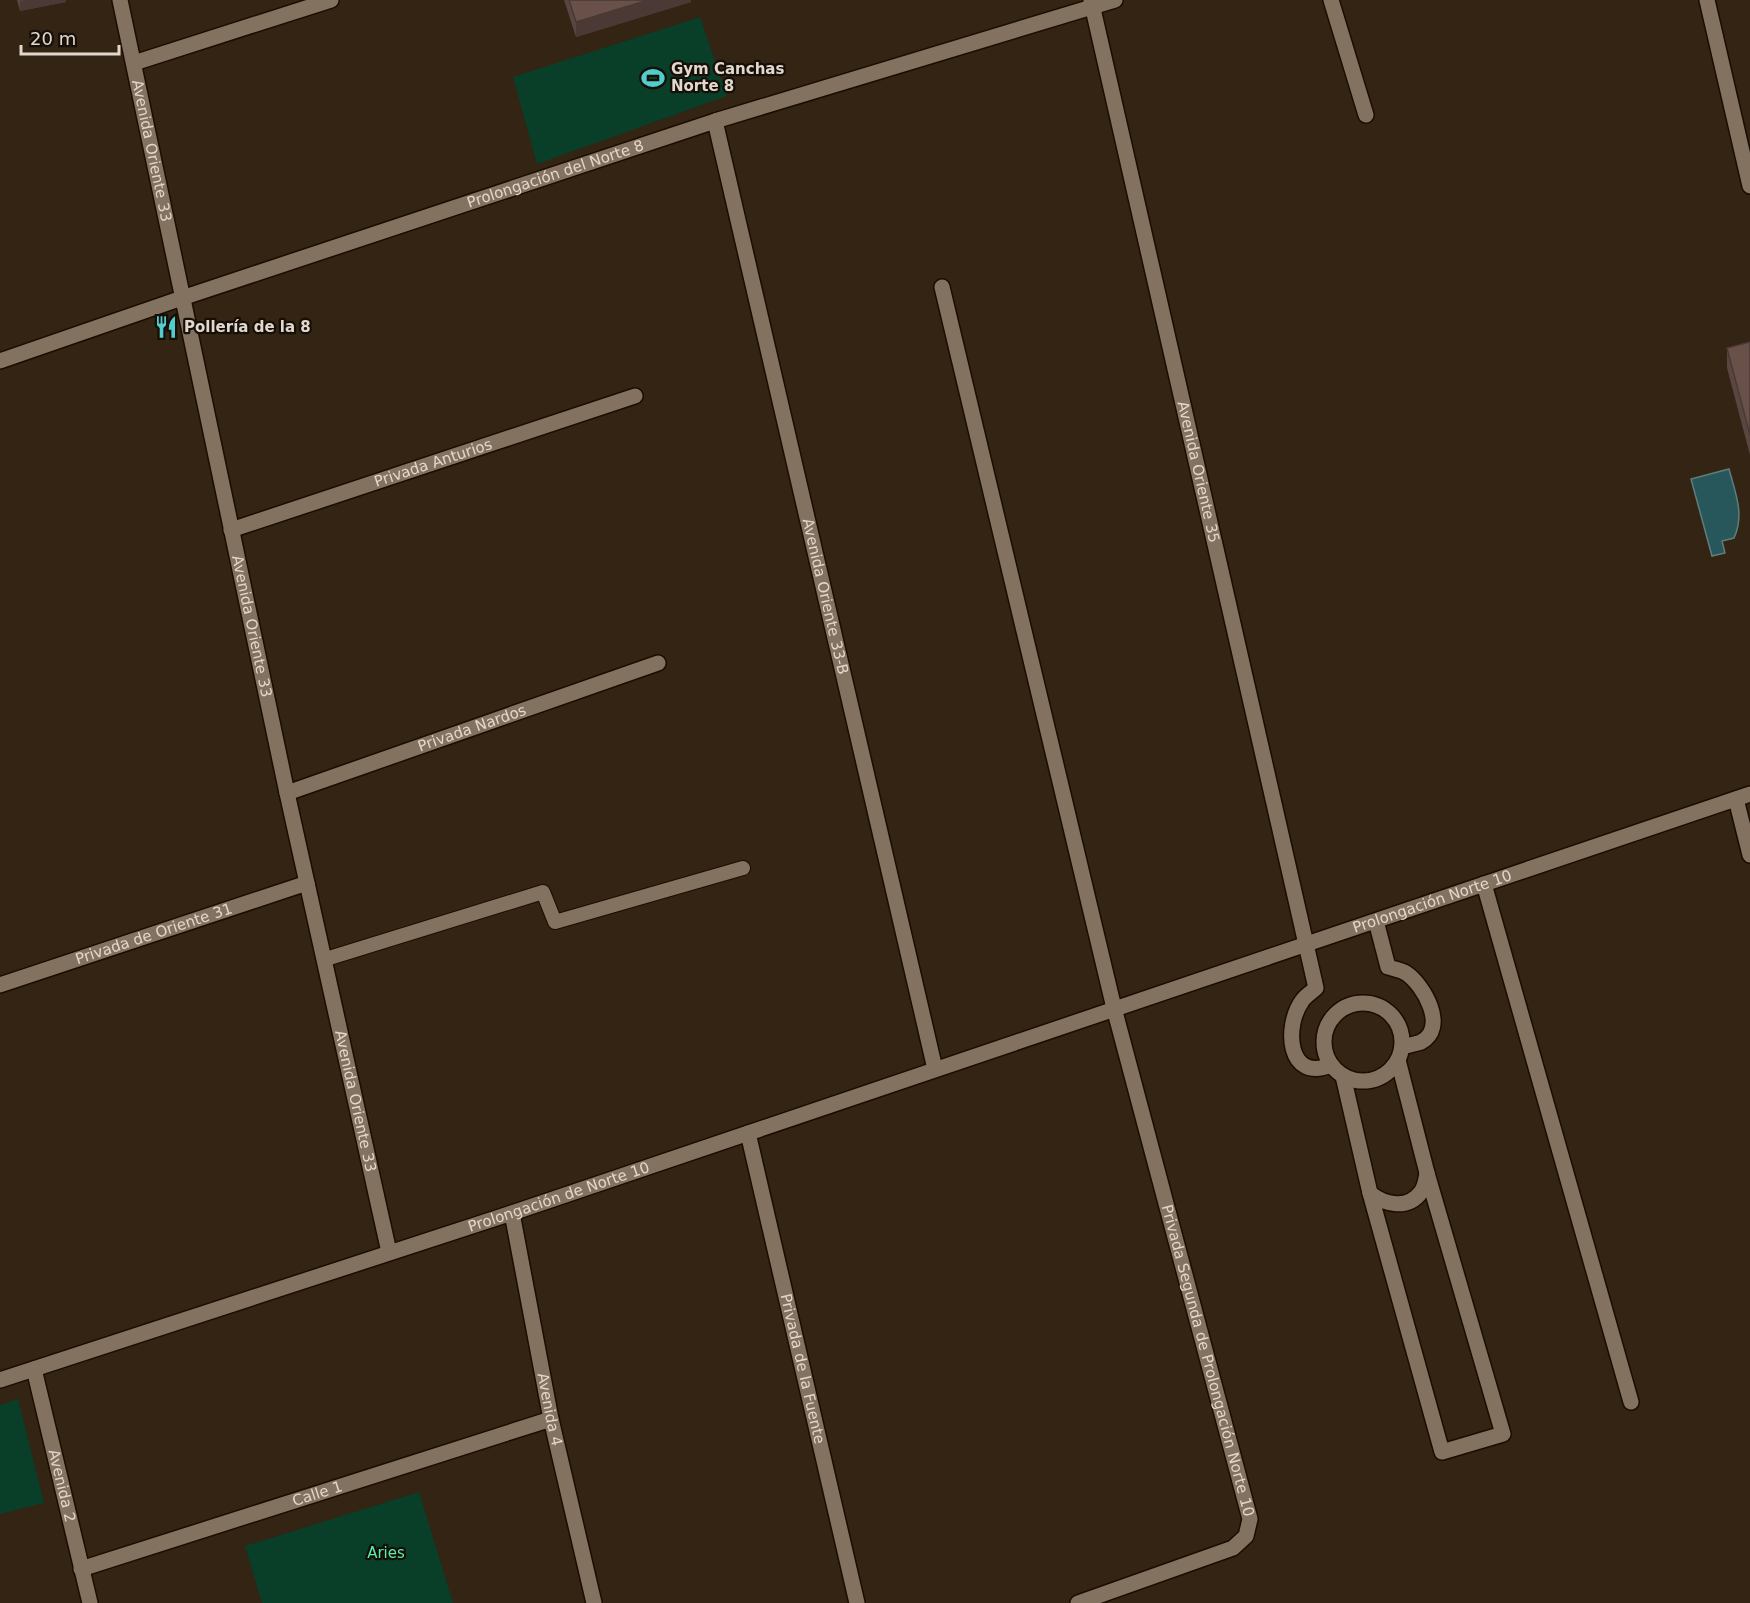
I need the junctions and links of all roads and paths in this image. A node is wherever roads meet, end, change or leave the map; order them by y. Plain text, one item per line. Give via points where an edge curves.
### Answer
1 (120, 0) edge
2 (331, 0) edge
3 (1114, 0) edge
4 (1331, 0) edge
5 (1707, 0) edge
6 (1092, 4) edge
7 (134, 63) junction
8 (1366, 115) dead end
9 (716, 121) junction
10 (1750, 186) edge
11 (942, 286) dead end
12 (182, 298) junction
13 (0, 362) edge
14 (635, 396) dead end
15 (231, 530) junction
16 (658, 663) dead end
17 (287, 793) junction
18 (1743, 797) edge
19 (1750, 855) edge
20 (743, 868) dead end
21 (307, 883) junction
22 (1484, 884) junction
23 (1376, 921) junction
24 (1307, 944) junction
25 (326, 959) junction
26 (0, 985) edge
27 (1114, 1008) junction
28 (1400, 1053) junction
29 (935, 1070) junction
30 (1337, 1070) junction
31 (748, 1133) junction
32 (1427, 1173) junction
33 (1370, 1193) junction
34 (512, 1213) junction
35 (389, 1252) junction
36 (34, 1369) junction
37 (0, 1380) edge
38 (1631, 1402) dead end
39 (551, 1419) junction
40 (81, 1569) junction
41 (90, 1603) edge
42 (594, 1603) edge
43 (857, 1603) edge
44 (1078, 1603) edge

1 - 7 street, Avenida Oriente 33
2 - 7 street
3 - 6 street, Prolongación del Norte 8
4 - 8 street
5 - 10 street
6 - 9 street, Prolongación del Norte 8
6 - 24 street, Avenida Oriente 35
7 - 12 street, Avenida Oriente 33
9 - 12 street, Prolongación del Norte 8
9 - 29 street, Avenida Oriente 33-B
11 - 27 street, Privada Segunda de Prolongación Norte 10
12 - 13 street, Prolongación del Norte 8
12 - 15 street, Avenida Oriente 33
14 - 15 street, Privada Anturios
15 - 17 street, Avenida Oriente 33
16 - 17 street, Privada Nardos
17 - 21 street, Avenida Oriente 33
18 - 19 street
18 - 22 street, Prolongación Norte 10
20 - 25 lane via 555,922 543,891
21 - 25 street, Avenida Oriente 33
21 - 26 street, Privada de Oriente 31
22 - 23 street, Prolongación Norte 10
22 - 38 street
23 - 24 street, Prolongación Norte 10
23 - 28 street via 1388,968 1405,972 1418,984 1432,1017 1433,1028 1428,1037
24 - 27 street, Prolongación Norte 10
24 - 30 street, Avenida Oriente 35 via 1316,988 1303,999 1294,1015 1293,1050 1297,1061 1305,1067
25 - 35 street, Avenida Oriente 33
27 - 29 street, Prolongación de Norte 10
27 - 44 street, Privada Segunda de Prolongación Norte 10 via 1250,1519 1246,1536 1233,1548
28 - 30 street via 1379,1079 1366,1082
28 - 30 street via 1402,1033 1387,1010 1376,1004 1352,1004 1336,1014 1326,1029 1326,1054
28 - 32 street
29 - 31 street, Prolongación de Norte 10
30 - 33 street
31 - 34 street, Prolongación de Norte 10
31 - 43 street, Privada de la Fuente
32 - 33 street via 1422,1191 1407,1203 1382,1203
32 - 33 street via 1503,1434 1442,1452
34 - 35 street, Prolongación de Norte 10
34 - 39 street, Avenida 4
35 - 36 street, Prolongación de Norte 10
36 - 37 street, Prolongación de Norte 10
36 - 40 street, Avenida 2
39 - 40 street, Calle 1
39 - 42 street, Avenida 4
40 - 41 street, Avenida 2

